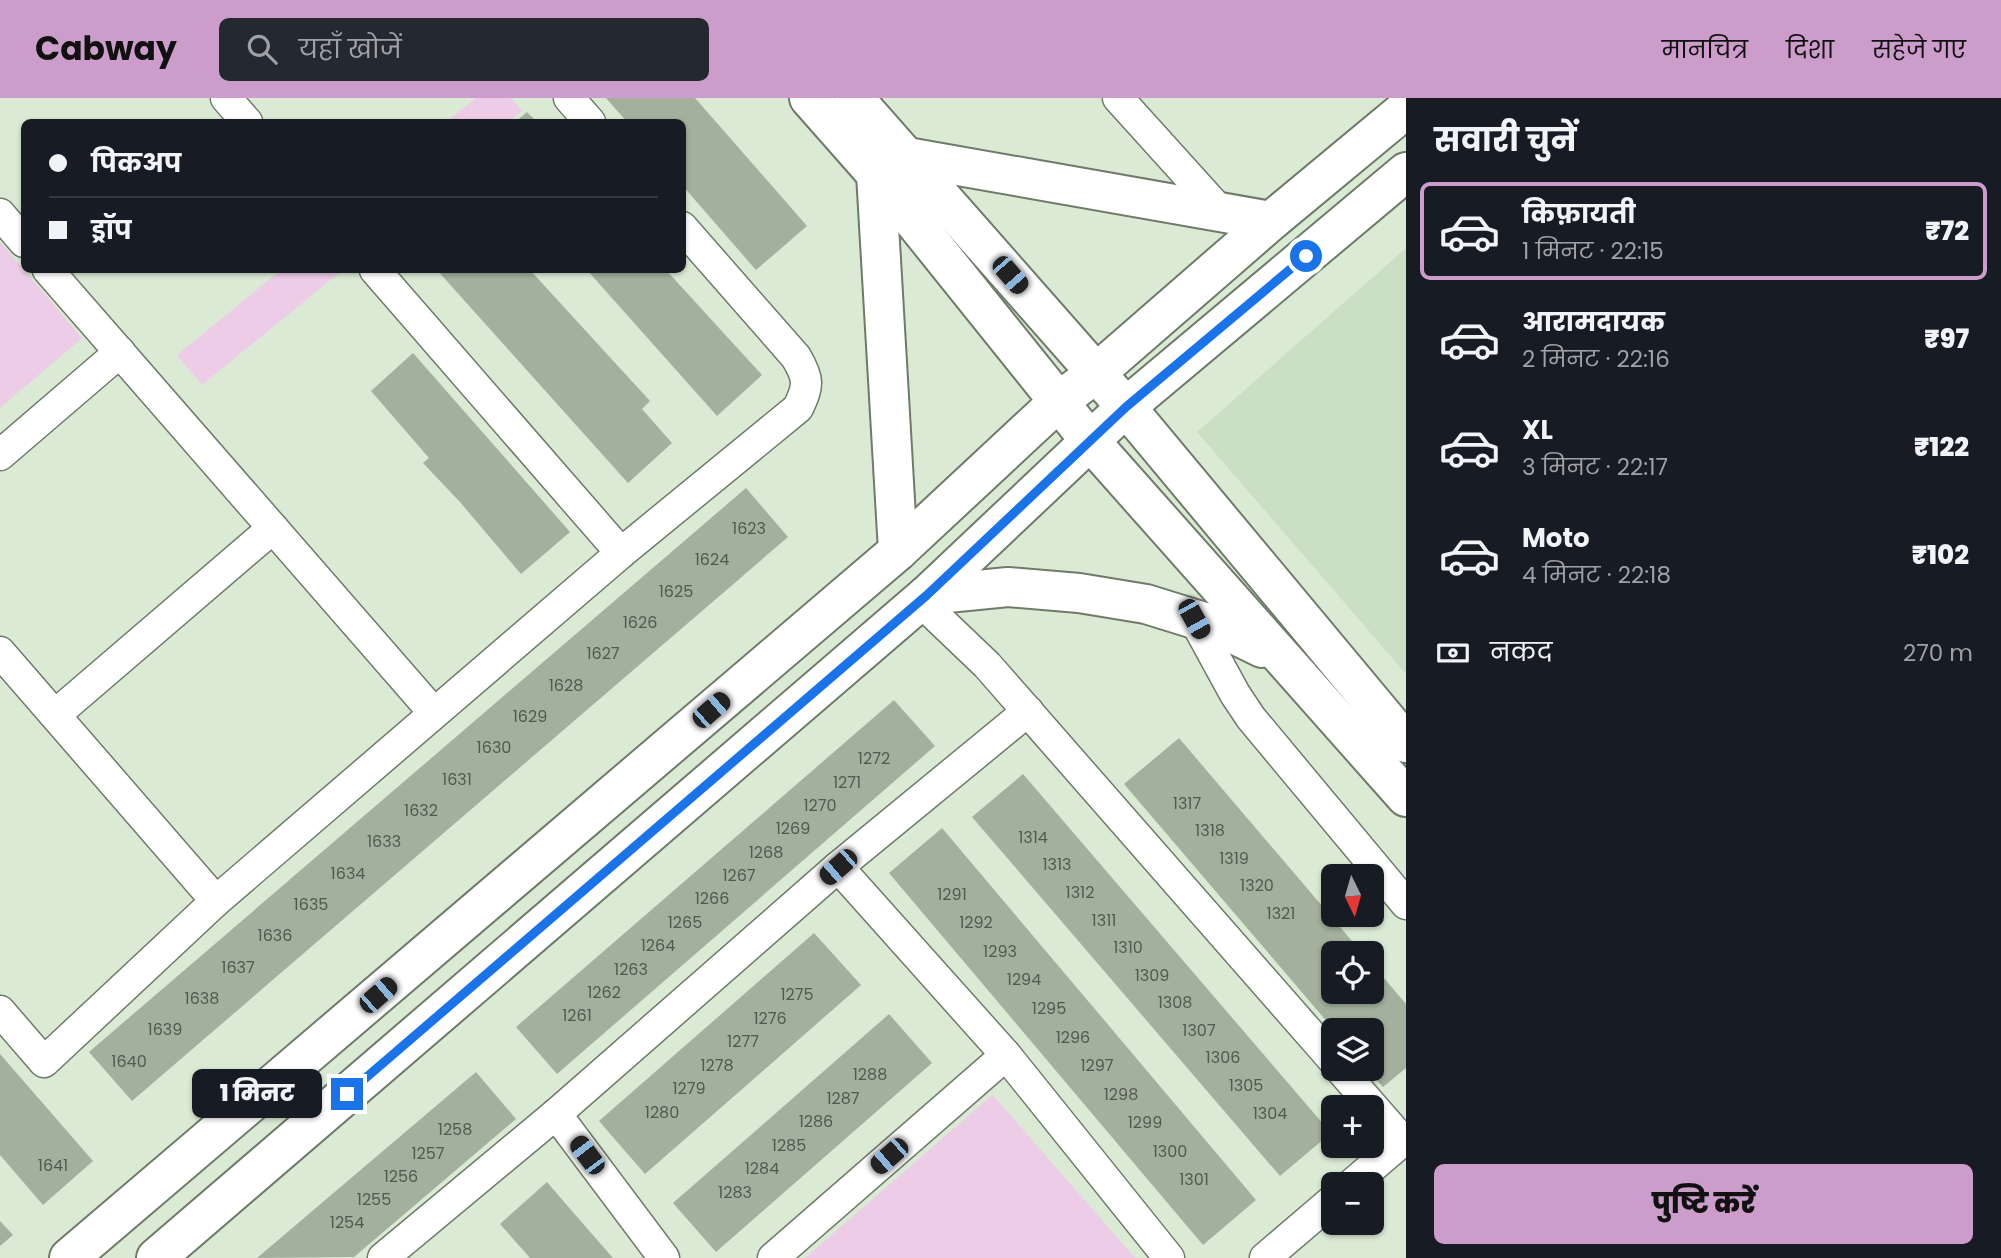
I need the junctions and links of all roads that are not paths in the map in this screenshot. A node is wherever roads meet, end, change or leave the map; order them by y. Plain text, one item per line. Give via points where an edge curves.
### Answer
1 (226, 98) edge
2 (569, 98) edge
3 (808, 98) edge
4 (854, 98) edge
5 (1121, 99) edge
6 (1406, 109) edge
7 (244, 119) edge
8 (587, 119) edge
9 (891, 166) junction
10 (1406, 172) edge
11 (1221, 212) junction
12 (0, 214) edge
13 (1271, 221) junction
14 (686, 232) edge
15 (21, 238) edge
16 (51, 273) edge
17 (378, 273) edge
18 (120, 352) junction
19 (1095, 374) junction
20 (1058, 402) junction
21 (1126, 407) junction
22 (1091, 442) junction
23 (0, 455) edge
24 (273, 528) junction
25 (898, 551) junction
26 (621, 553) junction
27 (923, 598) junction
28 (1194, 619) junction
29 (0, 652) edge
30 (1280, 657) junction
31 (1028, 711) junction
32 (434, 713) junction
33 (55, 715) junction
34 (1406, 743) edge
35 (1406, 797) edge
36 (838, 867) junction
37 (216, 901) junction
38 (1406, 904) edge
39 (0, 1011) edge
40 (1321, 1046) edge
41 (1006, 1055) junction
42 (1351, 1081) edge
43 (556, 1114) junction
44 (1404, 1139) edge
45 (1366, 1172) edge
46 (1321, 1210) edge
47 (69, 1258) edge
48 (156, 1258) edge
49 (383, 1258) edge
50 (664, 1258) edge
51 (773, 1258) edge
52 (1169, 1258) edge
53 (1265, 1258) edge

1 - 7 street
2 - 8 street
3 - 9 main road
4 - 9 main road
5 - 11 street
6 - 13 main road
9 - 11 main road
9 - 19 main road
9 - 20 main road
9 - 25 main road
10 - 21 main road
11 - 13 main road
12 - 15 street
13 - 19 main road
14 - 26 street via 796,357 806,374 807,390 798,408
16 - 18 street
17 - 26 street
18 - 23 street
18 - 24 street
19 - 20 main road
19 - 21 main road
20 - 22 main road
20 - 25 main road
21 - 22 main road
21 - 34 main road
22 - 27 main road
22 - 30 main road
24 - 32 street
24 - 33 street
25 - 47 main road
26 - 32 street
27 - 28 main road via 1008,587 1146,604
27 - 31 street
27 - 48 main road
28 - 30 main road
28 - 38 street via 1251,718
29 - 33 street
30 - 35 main road
31 - 36 street
31 - 40 street
32 - 37 street
33 - 37 street
36 - 41 street
36 - 43 street
37 - 39 street via 44,1062
41 - 51 street
41 - 52 street
42 - 44 street
43 - 49 street
43 - 50 street
44 - 45 street
46 - 53 street

